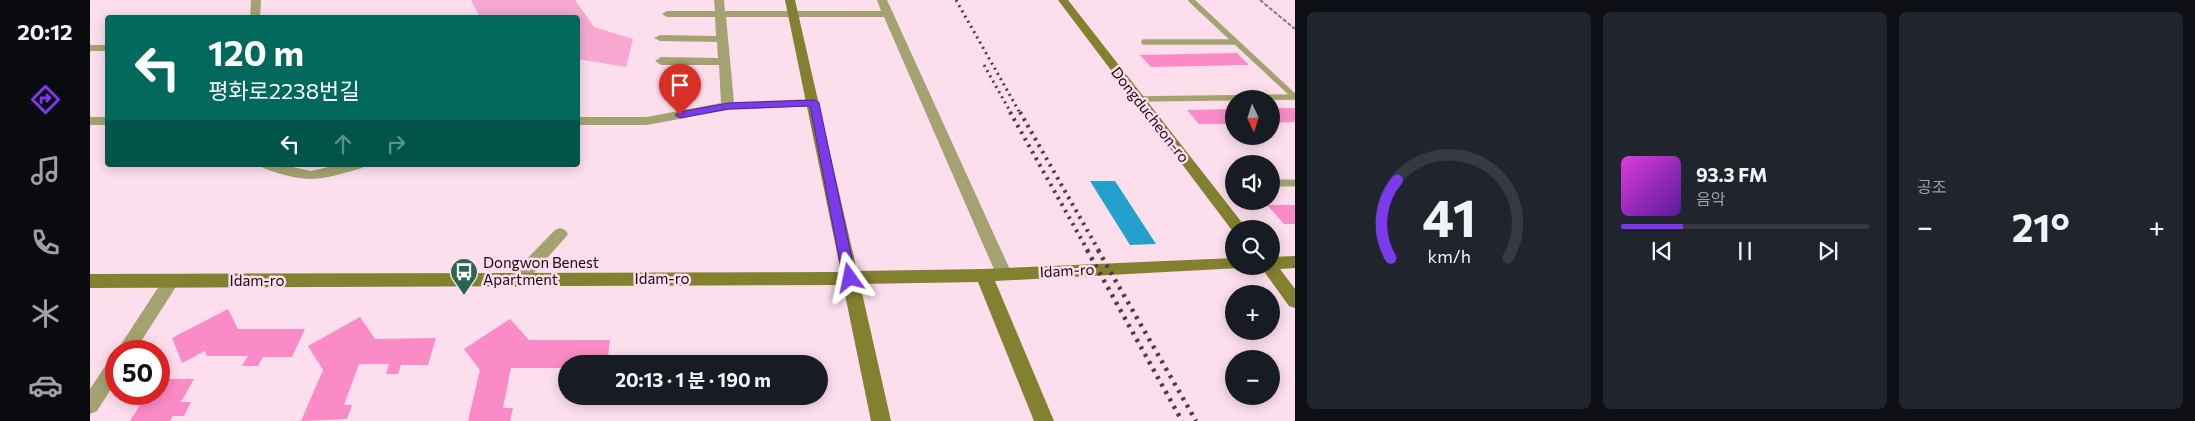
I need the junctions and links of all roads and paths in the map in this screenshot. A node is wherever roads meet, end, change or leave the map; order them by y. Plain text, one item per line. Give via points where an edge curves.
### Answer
1 (256, 0) edge
2 (719, 0) edge
3 (882, 0) edge
4 (1063, 0) edge
5 (1191, 0) edge
6 (1260, 0) edge
7 (791, 7) edge
8 (667, 14) dead end
9 (888, 14) junction
10 (255, 15) edge
11 (720, 15) junction
12 (1295, 29) edge
13 (660, 38) dead end
14 (722, 39) junction
15 (1144, 42) dead end
16 (1236, 42) junction
17 (90, 48) edge
18 (105, 48) edge
19 (661, 61) dead end
20 (724, 62) junction
21 (1295, 97) edge
22 (1137, 99) junction
23 (814, 103) junction
24 (728, 106) junction
25 (99, 121) edge
26 (580, 121) edge
27 (90, 132) edge
28 (274, 167) edge
29 (349, 167) edge
30 (1280, 183) edge
31 (1295, 183) edge
32 (1232, 220) edge
33 (560, 234) dead end
34 (1280, 262) edge
35 (1295, 262) edge
36 (1225, 264) edge
37 (1004, 274) junction
38 (984, 275) junction
39 (1275, 275) edge
40 (850, 278) junction
41 (517, 280) junction
42 (90, 281) edge
43 (171, 282) junction
44 (1295, 301) edge
45 (132, 340) edge
46 (105, 382) edge
47 (90, 405) edge
48 (881, 421) edge
49 (1044, 421) edge

1 - 10 street
2 - 11 street
3 - 9 street
4 - 22 street, Dongducheon-ro
5 - 16 lane
6 - 12 path
7 - 9 street
7 - 11 street
7 - 23 street
8 - 11 street
9 - 37 street
11 - 14 street
13 - 14 street
14 - 20 street
15 - 16 lane
16 - 21 lane
17 - 18 street
19 - 20 street
20 - 24 street
21 - 22 lane
22 - 32 street, Dongducheon-ro
23 - 24 street
23 - 40 street
24 - 26 street via 647,121
25 - 27 street
28 - 29 street via 311,176
30 - 31 lane
33 - 41 street
34 - 35 street
36 - 37 street, Idam-ro
37 - 38 street, Idam-ro
38 - 40 street, Idam-ro
38 - 49 street
39 - 44 street
40 - 41 street, Idam-ro
40 - 48 street
41 - 43 street, Idam-ro
42 - 43 street, Idam-ro
43 - 45 street
46 - 47 street

